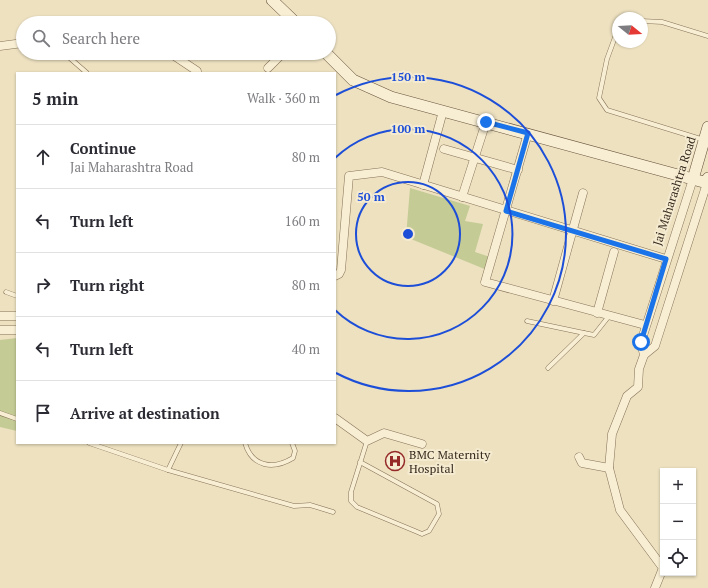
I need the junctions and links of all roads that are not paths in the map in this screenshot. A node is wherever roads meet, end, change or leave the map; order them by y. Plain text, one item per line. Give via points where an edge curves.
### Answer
1 (272, 0) edge
2 (289, 16) edge
3 (648, 21) edge
4 (708, 36) edge
5 (16, 44) edge
6 (612, 45) edge
7 (0, 46) edge
8 (72, 60) edge
9 (180, 60) edge
10 (276, 60) edge
11 (333, 60) edge
12 (268, 68) dead end
13 (86, 72) edge
14 (197, 72) edge
15 (443, 111) junction
16 (486, 122) junction
17 (708, 127) edge
18 (528, 133) junction
19 (706, 141) edge
20 (444, 149) dead end
21 (474, 158) junction
22 (518, 170) junction
23 (693, 179) junction
24 (708, 182) edge
25 (423, 185) junction
26 (583, 193) dead end
27 (462, 197) junction
28 (506, 211) junction
29 (572, 230) junction
30 (339, 242) edge
31 (614, 252) dead end
32 (666, 259) junction
33 (336, 276) edge
34 (6, 292) dead end
35 (16, 296) edge
36 (553, 301) junction
37 (597, 313) junction
38 (3, 316) edge
39 (16, 316) edge
40 (609, 316) junction
41 (527, 321) dead end
42 (645, 325) junction
43 (3, 329) edge
44 (16, 330) edge
45 (584, 333) junction
46 (644, 355) junction
47 (548, 368) dead end
48 (0, 413) edge
49 (16, 419) edge
50 (336, 419) edge
51 (367, 441) junction
52 (92, 444) edge
53 (181, 444) edge
54 (245, 444) edge
55 (292, 444) edge
56 (422, 444) dead end
57 (579, 457) dead end
58 (360, 462) junction
59 (609, 468) junction
60 (168, 470) junction
61 (333, 512) dead end
62 (655, 588) edge

1 - 2 street
3 - 4 lane via 662,22
5 - 7 street
6 - 19 lane via 599,98 607,110
8 - 13 lane
9 - 14 street
10 - 12 street
11 - 15 street via 352,80 391,97
15 - 16 street
15 - 25 street
16 - 18 street
16 - 21 street
17 - 19 street, Jai Maharashtra Road
18 - 22 street
18 - 23 street
19 - 23 street, Jai Maharashtra Road
20 - 21 street
21 - 22 street
21 - 27 street
22 - 28 street
23 - 24 street
23 - 32 street, Jai Maharashtra Road
24 - 46 street, Jai Maharashtra Road via 655,346
25 - 27 street
25 - 30 street via 382,172 349,176
26 - 29 street
27 - 28 street
28 - 29 street
28 - 36 street via 485,282
29 - 32 street
29 - 36 street
30 - 33 street via 341,270
31 - 37 street
32 - 42 street, Jai Maharashtra Road
34 - 35 lane
36 - 37 street
37 - 40 street
38 - 39 street
38 - 43 street
40 - 42 street
40 - 45 lane via 594,335
41 - 45 lane
42 - 46 street, Jai Maharashtra Road via 641,342
43 - 44 street
45 - 47 lane
46 - 59 street, Jai Maharashtra Road via 639,369 638,387 627,396 612,434
48 - 49 lane
50 - 51 street
51 - 56 street via 384,432
51 - 58 lane
52 - 60 lane
53 - 60 lane
54 - 55 lane via 260,463 272,466 293,458 295,451
57 - 59 street via 582,462
58 - 58 lane via 350,497 354,504 422,534 429,531 439,514 437,504
59 - 62 street, Jai Maharashtra Road via 620,510 663,568
60 - 61 lane via 294,506 310,505

